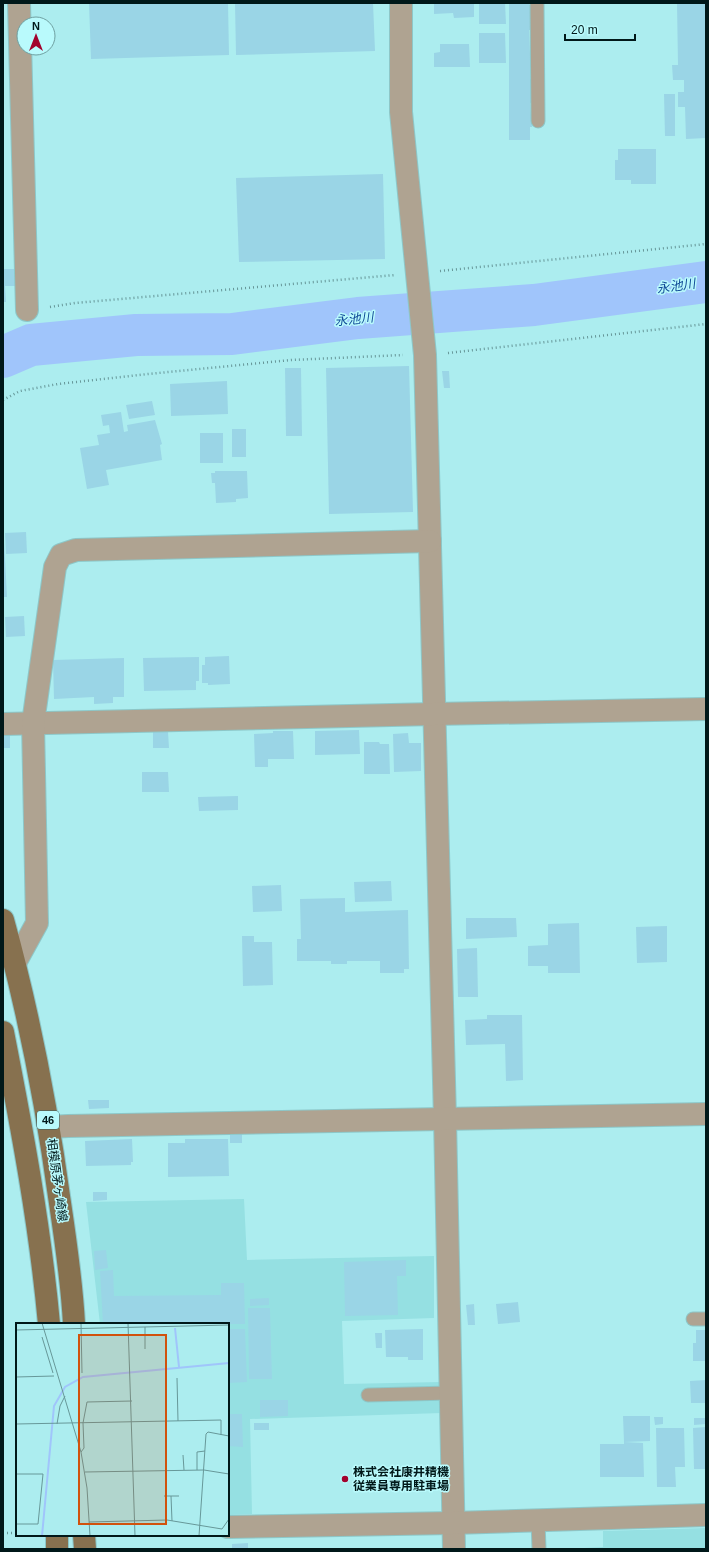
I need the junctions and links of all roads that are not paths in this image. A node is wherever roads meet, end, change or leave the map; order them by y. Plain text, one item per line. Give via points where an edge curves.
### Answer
1 (19, 3) edge
2 (401, 3) edge
3 (536, 3) edge
4 (538, 121) dead end
5 (27, 310) road end
6 (430, 541) junction
7 (706, 709) edge
8 (434, 714) junction
9 (33, 723) junction
10 (3, 724) edge
11 (3, 920) edge
12 (15, 963) junction
13 (3, 1032) edge
14 (706, 1114) edge
15 (445, 1119) junction
16 (50, 1128) junction
17 (49, 1323) edge
18 (74, 1323) edge
19 (450, 1393) junction
20 (368, 1395) dead end
21 (706, 1515) edge
22 (538, 1521) junction
23 (453, 1524) junction
24 (229, 1527) edge
25 (57, 1536) edge
26 (84, 1536) edge
27 (57, 1549) edge
28 (85, 1549) edge
29 (454, 1549) edge
30 (539, 1549) edge

1 - 5 street
2 - 6 street via 401,112 424,348
3 - 4 lane
6 - 8 street
6 - 9 street via 76,550 61,554 55,567
7 - 8 street
8 - 9 street
8 - 15 street
9 - 10 street
9 - 12 street via 37,924
11 - 12 main road, 相模原茅ヶ崎線 / 46
12 - 16 main road, 相模原茅ヶ崎線 / 46
13 - 17 main road, 46 via 22,1126 40,1241
14 - 15 street
15 - 16 street
15 - 19 street
16 - 18 main road, 相模原茅ヶ崎線 / 46
19 - 20 lane
19 - 23 street
21 - 22 street
22 - 23 street
22 - 30 lane
23 - 24 street
23 - 29 street
25 - 27 main road
26 - 28 main road

